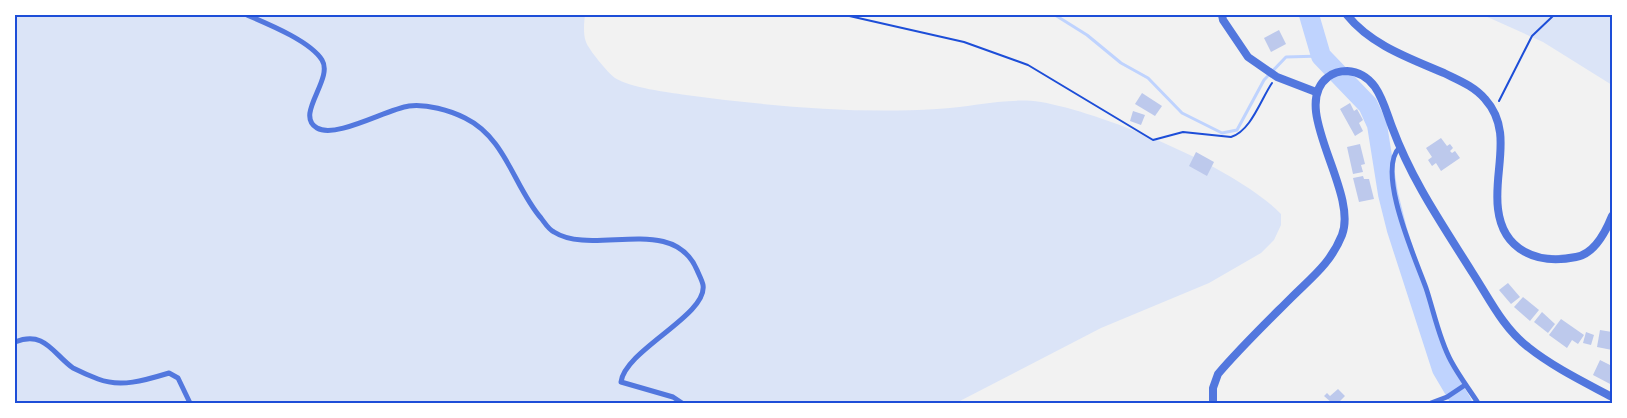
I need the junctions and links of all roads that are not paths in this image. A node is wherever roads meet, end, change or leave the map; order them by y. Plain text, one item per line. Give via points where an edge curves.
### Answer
1 (247, 15) edge
2 (1222, 15) edge
3 (1347, 15) edge
4 (1316, 92) junction
5 (1400, 147) junction
6 (1612, 216) edge
7 (15, 342) edge
8 (1463, 387) junction
9 (1612, 398) edge
10 (190, 403) edge
11 (682, 403) edge
12 (1213, 403) edge
13 (1431, 403) edge
14 (1478, 403) edge
15 (1610, 403) edge

1 - 11 street via 308,46 323,61 326,72 310,111 311,121 317,128 330,130 361,123 393,109 411,106 436,108 466,118 486,134 507,159 534,210 552,231 569,240 629,238 661,241 682,250 694,262 704,285 701,297 681,320 631,362 621,382 673,397
2 - 4 street via 1248,57 1277,76
3 - 6 street via 1366,35 1386,47 1467,84 1494,110 1500,127 1497,208 1502,227 1514,244 1528,255 1552,261 1579,257 1593,247
4 - 5 street via 1328,77 1342,71 1366,76 1376,86
4 - 12 street via 1318,127 1339,184 1344,211 1343,233 1329,261 1218,374 1213,388
5 - 8 street via 1394,152 1392,165 1396,204 1450,359
5 - 9 street via 1425,199 1505,325 1528,347
7 - 10 street via 30,337 48,344 73,367 99,380 135,383 170,373 178,378
8 - 13 street
8 - 14 street
9 - 15 street

